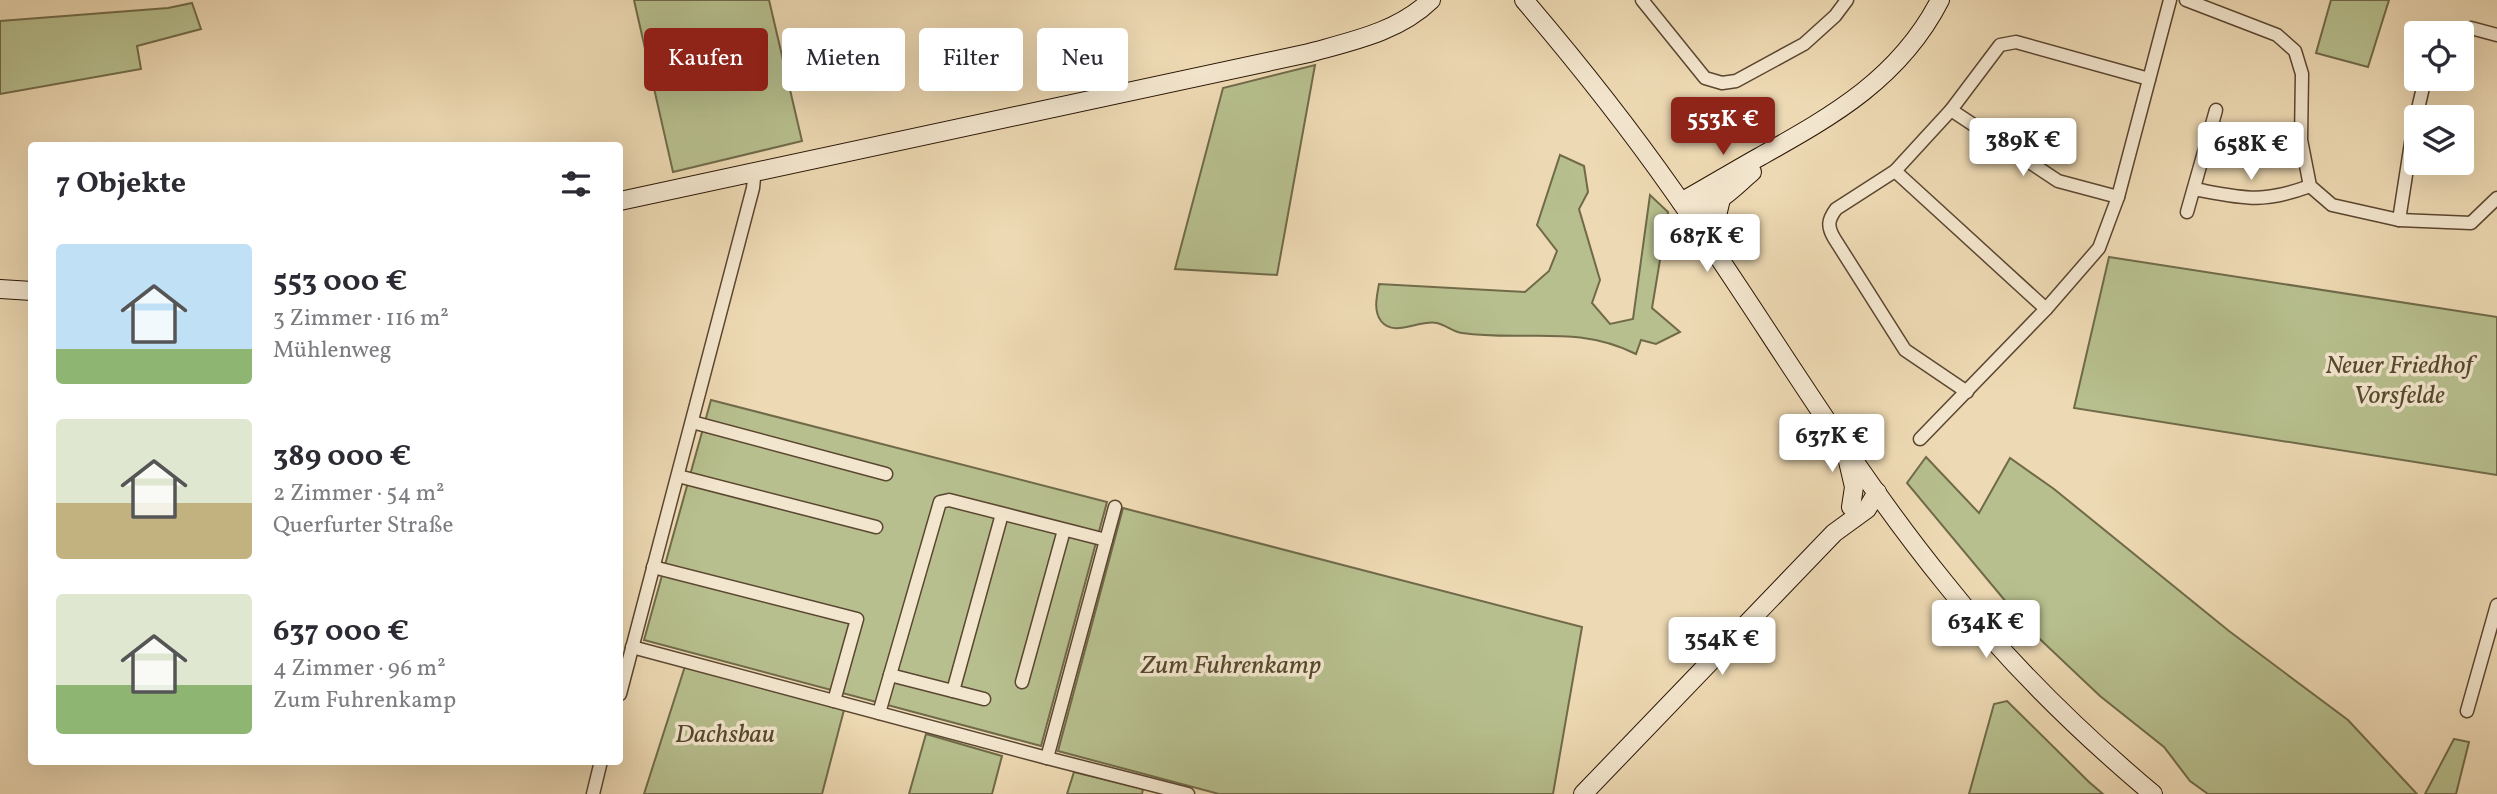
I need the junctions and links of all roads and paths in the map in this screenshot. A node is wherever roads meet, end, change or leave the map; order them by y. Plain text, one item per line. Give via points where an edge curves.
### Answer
1 (1443, 0) edge
2 (1524, 0) edge
3 (1642, 0) edge
4 (1847, 0) edge
5 (1940, 0) edge
6 (2170, 0) edge
7 (2186, 0) edge
8 (1428, 3) edge
9 (2474, 29) edge
10 (2497, 35) edge
11 (2149, 79) junction
12 (2422, 91) edge
13 (1951, 110) junction
14 (2216, 110) dead end
15 (1783, 145) junction
16 (751, 172) junction
17 (1895, 172) junction
18 (2310, 186) junction
19 (2194, 189) junction
20 (2118, 197) junction
21 (2497, 198) edge
22 (1721, 199) junction
23 (623, 200) edge
24 (1684, 206) junction
25 (2187, 212) dead end
26 (2399, 220) junction
27 (1710, 245) junction
28 (0, 289) edge
29 (28, 291) edge
30 (2046, 309) junction
31 (1967, 392) junction
32 (692, 422) junction
33 (1920, 439) dead end
34 (1841, 440) junction
35 (886, 474) dead end
36 (678, 476) junction
37 (1877, 492) junction
38 (1115, 507) dead end
39 (1851, 507) junction
40 (1002, 514) junction
41 (876, 527) dead end
42 (1065, 530) junction
43 (1834, 533) junction
44 (1106, 540) junction
45 (653, 567) junction
46 (2497, 605) edge
47 (632, 647) junction
48 (890, 675) junction
49 (623, 682) edge
50 (1022, 682) dead end
51 (953, 691) junction
52 (984, 699) dead end
53 (834, 701) junction
54 (2466, 711) dead end
55 (879, 713) junction
56 (1047, 758) junction
57 (600, 765) edge
58 (593, 794) edge
59 (1188, 794) edge
60 (1583, 794) edge
61 (2153, 794) edge

1 - 8 main road
2 - 24 main road via 1590,77
3 - 4 street via 1705,78 1729,83 1804,44
5 - 15 main road via 1914,41 1882,78
6 - 11 street
7 - 18 street via 2277,35 2295,51 2302,74 2301,140
8 - 16 main road via 1397,26 1310,53
9 - 10 street
11 - 13 street via 2008,42 1992,52
11 - 20 street
12 - 26 street
13 - 17 street
13 - 20 street via 2058,181
14 - 19 street
15 - 22 main road
15 - 24 main road
16 - 23 main road
16 - 32 street via 753,188
17 - 30 street
17 - 31 street via 1836,209 1828,228 1906,349
18 - 19 street via 2283,196 2253,199
18 - 26 street via 2332,205
19 - 25 street
20 - 30 street via 2099,248
21 - 26 street via 2471,223
22 - 24 main road via 1704,209
22 - 27 main road
24 - 27 main road
27 - 34 main road
28 - 29 main road
30 - 31 street
31 - 33 street
32 - 35 street
32 - 36 street
34 - 37 main road
34 - 39 main road via 1854,483
36 - 41 street
36 - 45 street
37 - 39 main road via 1863,496
37 - 43 main road via 1867,509
37 - 61 main road via 1946,585 2005,653 2109,757
38 - 44 street
39 - 43 main road
40 - 42 street
40 - 48 street via 940,502
40 - 51 street
42 - 44 street
42 - 50 street
43 - 60 main road
44 - 56 street
45 - 47 street
45 - 53 street via 857,619
46 - 54 street
47 - 49 street
47 - 53 street
48 - 51 street
48 - 55 street
51 - 52 street
53 - 55 street
55 - 56 street
56 - 59 street
57 - 58 street

